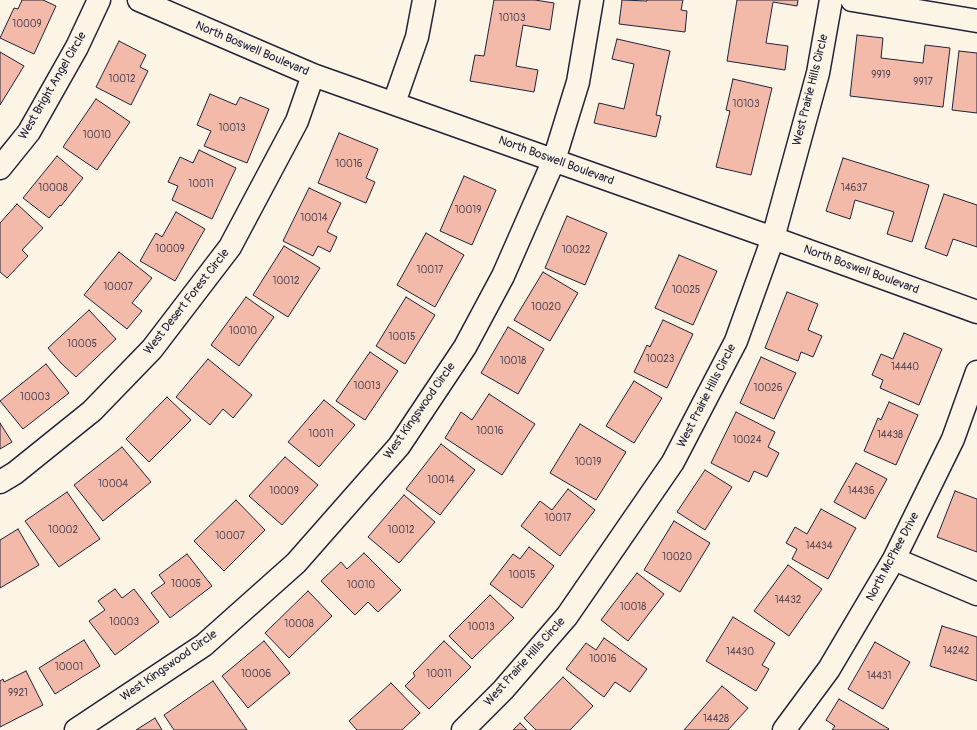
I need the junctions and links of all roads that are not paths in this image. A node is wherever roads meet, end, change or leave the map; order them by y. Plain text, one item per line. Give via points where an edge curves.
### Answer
1 (99, 0) edge
2 (139, 0) edge
3 (424, 0) edge
4 (592, 0) edge
5 (831, 0) edge
6 (852, 0) edge
7 (977, 21) edge
8 (313, 75) junction
9 (394, 103) junction
10 (554, 160) junction
11 (0, 168) edge
12 (773, 238) junction
13 (977, 312) edge
14 (977, 372) edge
15 (0, 482) edge
16 (894, 559) junction
17 (977, 594) edge
18 (76, 730) edge
19 (462, 730) edge
20 (784, 730) edge

1 - 11 street, West Bright Angel Circle via 77,47 30,132
2 - 8 street, North Boswell Boulevard
3 - 9 street via 417,37
4 - 10 street, West Kingswood Circle via 578,82
5 - 12 street, West Prairie Hills Circle via 818,74
6 - 7 street
8 - 9 street, North Boswell Boulevard
8 - 15 street, West Desert Forest Circle via 298,121 230,248 152,349 92,410 15,473
9 - 10 street, North Boswell Boulevard
10 - 12 street, North Boswell Boulevard
10 - 18 street, West Kingswood Circle via 503,276 465,347 399,446 296,563 204,645
12 - 13 street, North Boswell Boulevard
12 - 19 street, West Prairie Hills Circle via 736,341 673,462 567,616 503,690
14 - 16 street, North McPhee Drive via 953,440
16 - 17 street
16 - 20 street, North McPhee Drive via 830,669

